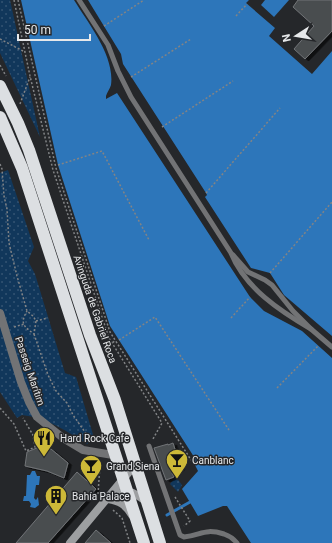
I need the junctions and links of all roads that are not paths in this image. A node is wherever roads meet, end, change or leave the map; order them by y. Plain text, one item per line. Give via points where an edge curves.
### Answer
1 (79, 0) edge
2 (0, 86) edge
3 (0, 117) edge
4 (231, 253) junction
5 (0, 313) edge
6 (311, 330) junction
7 (332, 347) edge
8 (149, 446) road end
9 (116, 457) junction
10 (133, 458) junction
11 (123, 479) junction
12 (127, 491) junction
13 (106, 501) junction
14 (147, 502) junction
15 (132, 525) junction
16 (70, 543) edge
17 (144, 543) edge
18 (160, 543) edge
19 (237, 543) edge

1 - 4 lane via 108,45 131,97
2 - 10 highway, Avinguda de Gabriel Roca via 32,157
3 - 9 highway via 22,168
4 - 6 lane via 248,272 272,285
4 - 6 lane via 234,262 261,295
5 - 9 street, Passeig Marítim via 21,382 36,417 83,450
6 - 7 lane
8 - 19 lane via 180,535 184,537 214,531 230,536
9 - 11 highway
10 - 11 street via 131,468
10 - 14 highway, Avinguda de Gabriel Roca
11 - 12 highway
11 - 13 street
12 - 13 street
12 - 14 street
12 - 15 highway
13 - 15 street via 118,501 124,505
13 - 16 street
14 - 18 highway, Avinguda de Gabriel Roca
15 - 17 highway

